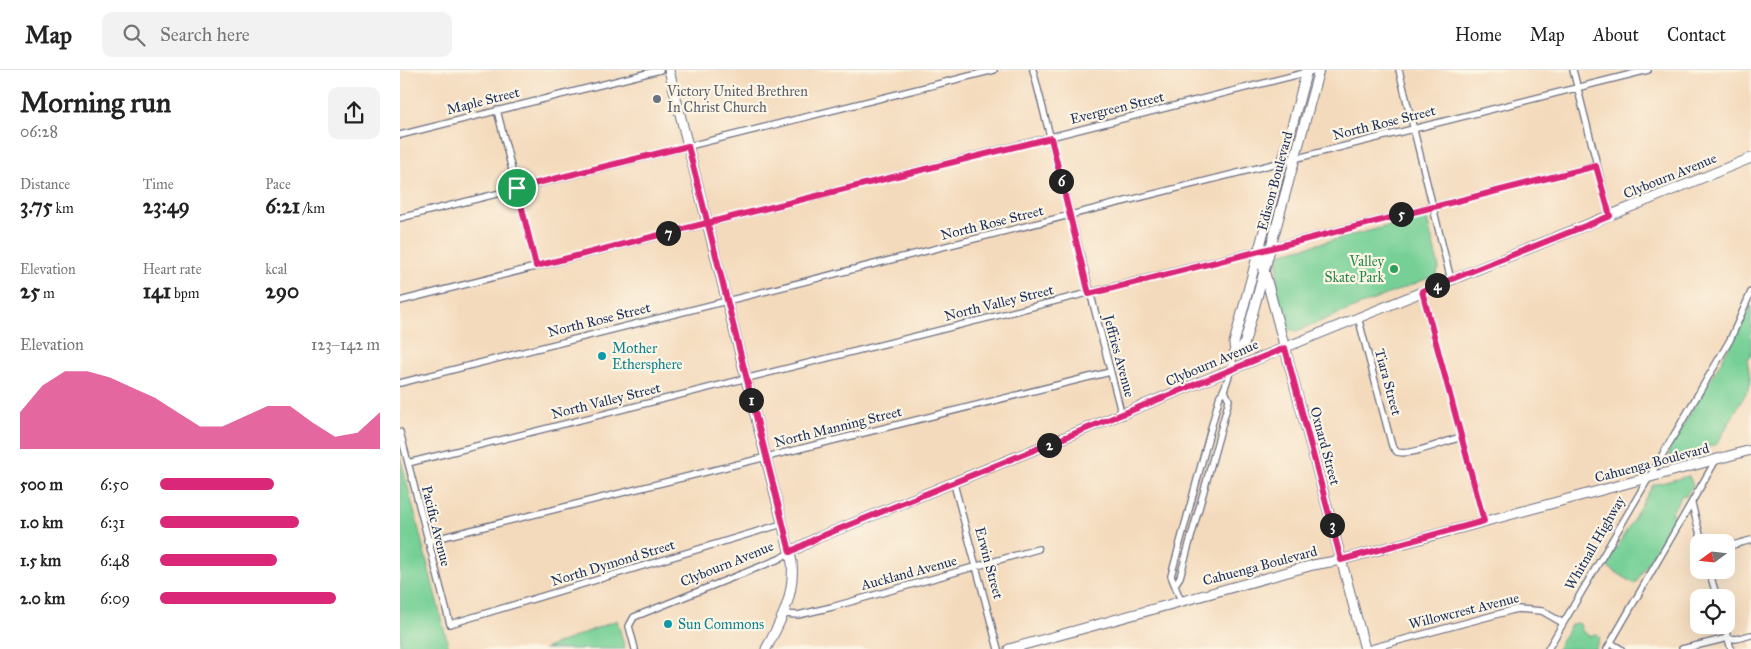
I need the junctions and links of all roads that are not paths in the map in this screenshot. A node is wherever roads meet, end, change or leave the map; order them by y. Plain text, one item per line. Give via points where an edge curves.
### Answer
1 (660, 70) edge
2 (669, 70) edge
3 (994, 70) edge
4 (1034, 70) edge
5 (1399, 70) edge
6 (1573, 70) edge
7 (1648, 70) edge
8 (1312, 71) edge
9 (1577, 87) junction
10 (498, 110) junction
11 (1414, 128) junction
12 (400, 135) edge
13 (1051, 138) junction
14 (688, 146) junction
15 (1751, 158) edge
16 (1295, 159) junction
17 (1284, 162) junction
18 (1596, 166) junction
19 (517, 188) junction
20 (1432, 207) junction
21 (1070, 216) junction
22 (1610, 216) junction
23 (400, 218) edge
24 (707, 223) junction
25 (1271, 247) junction
26 (1260, 251) junction
27 (536, 266) junction
28 (1265, 272) junction
29 (1451, 280) junction
30 (1422, 291) junction
31 (1751, 292) edge
32 (1089, 294) junction
33 (727, 301) junction
34 (400, 302) edge
35 (1358, 318) junction
36 (1285, 348) junction
37 (1235, 354) junction
38 (1110, 372) junction
39 (1228, 372) junction
40 (746, 379) junction
41 (400, 383) edge
42 (1225, 391) junction
43 (1122, 416) junction
44 (400, 432) edge
45 (1462, 437) junction
46 (1751, 450) edge
47 (766, 458) junction
48 (1716, 460) junction
49 (408, 463) junction
50 (1648, 478) junction
51 (954, 484) junction
52 (1692, 504) junction
53 (1484, 521) junction
54 (782, 524) junction
55 (1700, 534) edge
56 (1751, 540) edge
57 (427, 541) junction
58 (1735, 544) edge
59 (1038, 549) dead end
60 (790, 552) junction
61 (1341, 560) junction
62 (977, 568) junction
63 (1176, 583) junction
64 (1181, 602) junction
65 (784, 614) junction
66 (450, 624) joint
67 (1563, 624) junction
68 (1727, 634) edge
69 (1751, 635) edge
70 (1728, 638) junction
71 (1611, 643) junction
72 (635, 649) edge
73 (766, 649) edge
74 (998, 649) edge
75 (1009, 649) edge
76 (1366, 649) edge
77 (1548, 649) edge
78 (1607, 649) edge
79 (1621, 649) edge
80 (1682, 649) edge
81 (1731, 649) edge

1 - 10 street, Maple Street
2 - 14 main road
3 - 14 street
4 - 13 street, Jeffries Avenue
5 - 11 street
6 - 9 street
7 - 9 street, North Rose Street
8 - 13 street, Evergreen Street
8 - 16 main road, Edison Boulevard
8 - 17 main road, Edison Boulevard
9 - 11 street, North Rose Street
9 - 18 street
10 - 12 street, Maple Street
10 - 19 street
11 - 16 street, North Rose Street
11 - 20 street
13 - 21 street, Jeffries Avenue
13 - 24 street, Evergreen Street
14 - 19 street
14 - 24 main road
15 - 22 main road, Clybourn Avenue
16 - 17 street, North Rose Street
16 - 25 main road, Edison Boulevard
17 - 21 street, North Rose Street
17 - 26 main road, Edison Boulevard
18 - 20 street, North Valley Street
18 - 22 street
19 - 23 street
19 - 27 street
20 - 25 street, North Valley Street
20 - 29 street
21 - 32 street, Jeffries Avenue
21 - 33 street, North Rose Street
22 - 29 main road, Clybourn Avenue
24 - 27 street, Evergreen Street
24 - 33 main road
25 - 26 street, North Valley Street
25 - 28 main road, Edison Boulevard
26 - 28 main road, Oxnard Street
26 - 32 street, North Valley Street
26 - 37 main road, Edison Boulevard via 1234,343
27 - 34 street, Evergreen Street
28 - 36 main road, Oxnard Street
28 - 37 main road, Edison Boulevard via 1244,345
29 - 30 main road, Clybourn Avenue
30 - 35 main road, Clybourn Avenue
30 - 45 street
31 - 50 street, Whitnall Highway via 1730,340
32 - 38 street, Jeffries Avenue
32 - 40 street, North Valley Street
33 - 40 main road
33 - 41 street, North Rose Street
35 - 36 main road, Clybourn Avenue
35 - 45 street, Tiara Street via 1392,446 1397,452 1413,453
36 - 39 main road, Clybourn Avenue
36 - 61 main road, Oxnard Street
37 - 39 street, Edison Boulevard
38 - 43 street, Jeffries Avenue
38 - 47 street, North Manning Street
39 - 42 street, Edison Boulevard
39 - 43 main road, Clybourn Avenue
40 - 47 main road
40 - 49 street, North Valley Street
42 - 63 street, Edison Boulevard via 1229,400
42 - 63 street, Edison Boulevard via 1220,395 1171,576
43 - 51 main road, Clybourn Avenue
44 - 49 street, Pacific Avenue
45 - 53 street
46 - 48 main road, Cahuenga Boulevard
47 - 54 main road
47 - 57 street, North Manning Street
48 - 50 main road, Cahuenga Boulevard
48 - 52 street
49 - 57 street, Pacific Avenue
50 - 53 main road, Cahuenga Boulevard
50 - 67 street, Whitnall Highway
51 - 60 main road, Clybourn Avenue via 817,538
51 - 62 street, Erwin Street
52 - 55 street
52 - 71 street
53 - 61 main road, Cahuenga Boulevard
54 - 60 main road
54 - 66 street, North Dymond Street
56 - 58 street
57 - 66 street, Pacific Avenue
59 - 62 street, Auckland Avenue
60 - 65 main road via 792,587
60 - 72 street, Clybourn Avenue via 634,617 629,626
61 - 64 main road, Cahuenga Boulevard
61 - 76 main road, Oxnard Street
62 - 65 street, Auckland Avenue via 832,607
62 - 74 street, Erwin Street
63 - 64 street, Edison Boulevard
64 - 75 main road, Cahuenga Boulevard
65 - 73 main road
67 - 76 street, Willowcrest Avenue via 1542,611 1517,609
67 - 77 street, Whitnall Highway
68 - 70 street
69 - 70 street
70 - 80 street
70 - 81 street
71 - 78 street
71 - 79 street

